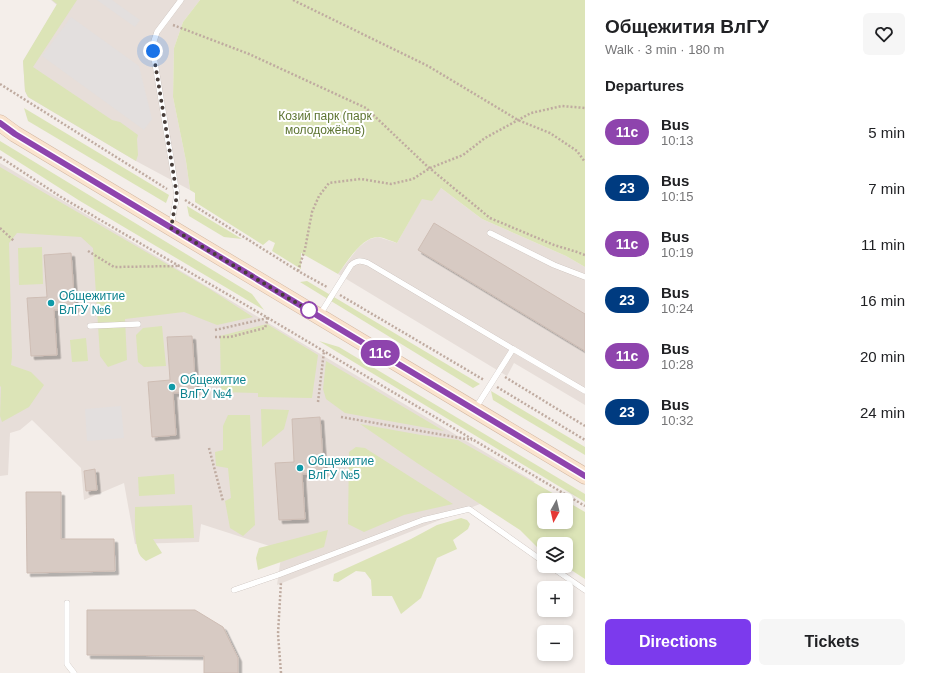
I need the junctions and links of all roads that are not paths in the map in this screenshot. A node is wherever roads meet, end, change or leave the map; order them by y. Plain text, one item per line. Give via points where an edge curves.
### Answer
1 (182, 0) edge
2 (0, 123) edge
3 (171, 228) junction
4 (490, 233) dead end
5 (585, 277) edge
6 (319, 316) junction
7 (138, 324) dead end
8 (90, 326) dead end
9 (513, 349) junction
10 (585, 391) edge
11 (475, 410) junction
12 (585, 476) edge
13 (537, 557) edge
14 (560, 573) edge
15 (234, 590) dead end
16 (585, 590) edge
17 (67, 603) dead end
18 (74, 673) edge

1 - 3 lane via 157,32 153,51 177,195
2 - 3 main road
3 - 6 main road
4 - 5 lane via 554,266
6 - 9 lane via 351,265 362,260
6 - 11 main road
7 - 8 lane
9 - 10 lane
9 - 11 lane
11 - 12 main road
13 - 15 lane via 469,509 423,520
14 - 16 lane
17 - 18 lane via 66,664

